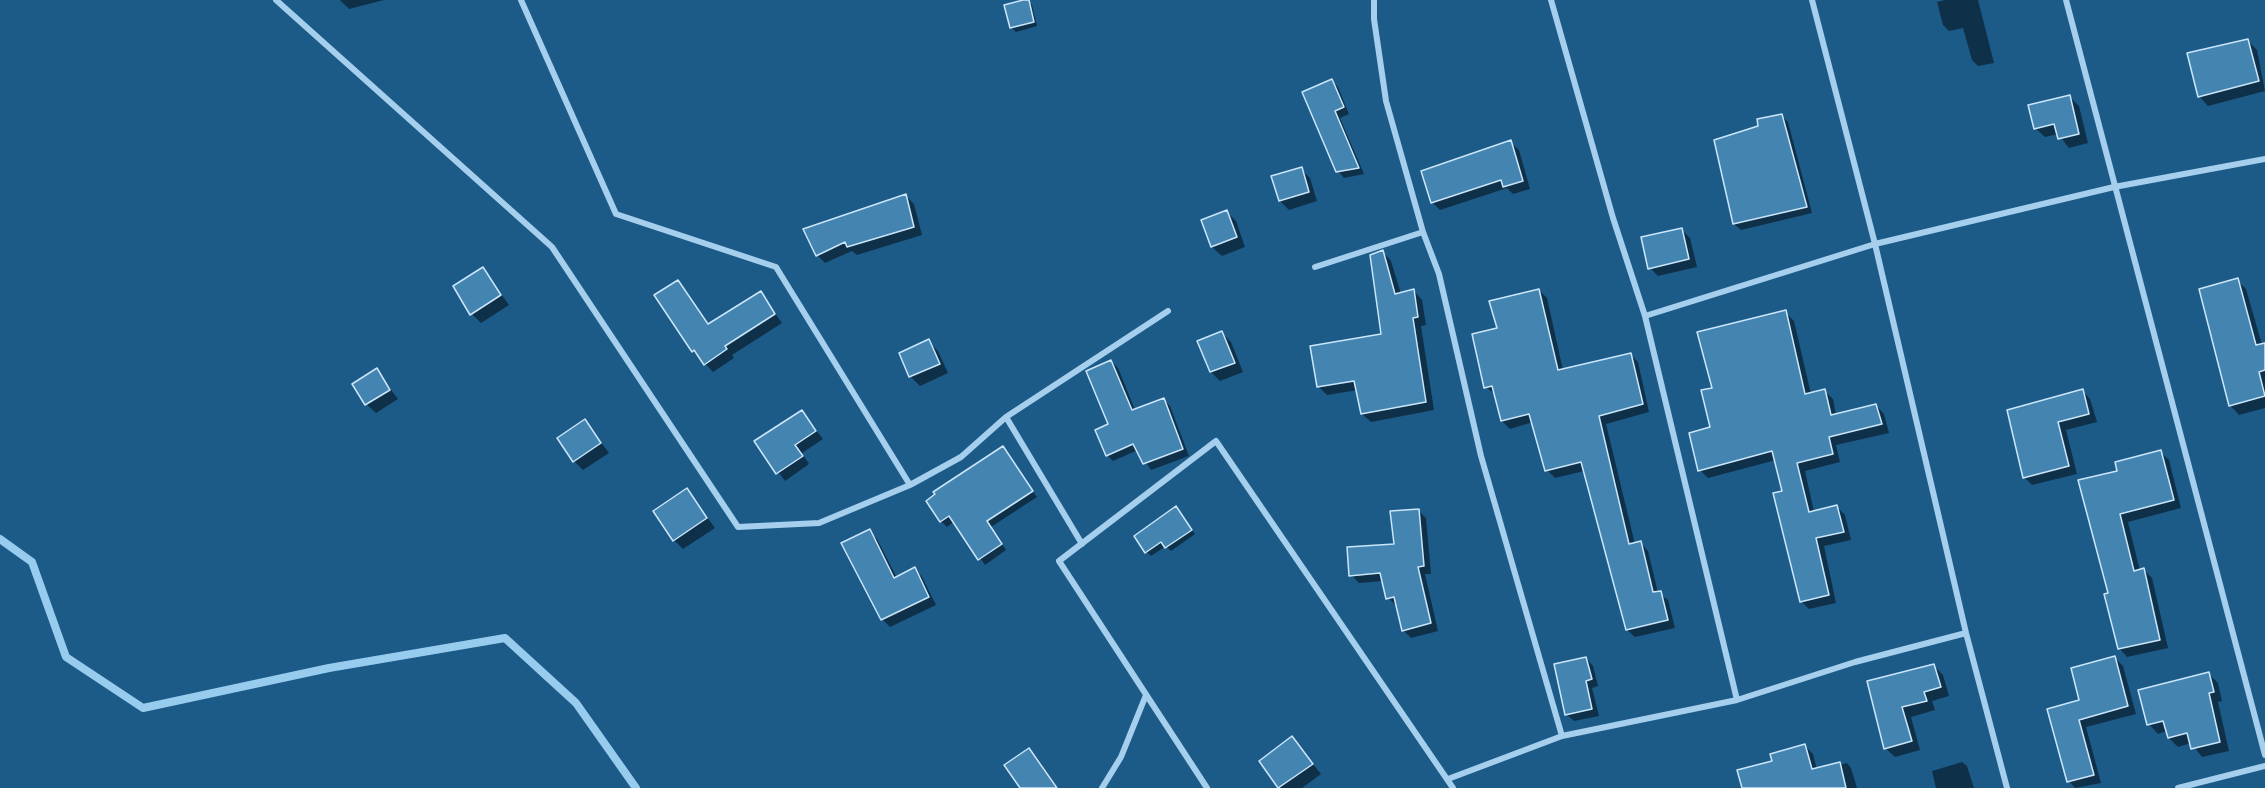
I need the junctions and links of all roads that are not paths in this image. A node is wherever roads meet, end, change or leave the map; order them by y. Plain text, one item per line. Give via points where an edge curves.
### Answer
1 (276, 0) edge
2 (522, 0) edge
3 (1374, 0) edge
4 (1551, 0) edge
5 (1812, 0) edge
6 (2066, 0) edge
7 (2265, 159) edge
8 (2114, 187) junction
9 (1423, 232) junction
10 (1875, 244) junction
11 (1316, 267) dead end
12 (1168, 310) dead end
13 (1645, 316) junction
14 (1006, 417) junction
15 (910, 485) junction
16 (1082, 544) junction
17 (1966, 633) junction
18 (1146, 695) junction
19 (1737, 700) junction
20 (1562, 736) junction
21 (2265, 755) edge
22 (2265, 766) edge
23 (1448, 779) junction
24 (1102, 788) edge
25 (1207, 788) edge
26 (1453, 788) edge
27 (2007, 788) edge
28 (2178, 788) edge

1 - 15 street via 552,247 738,527 819,523
2 - 15 street via 616,214 776,267
3 - 9 street via 1386,101
4 - 13 street
5 - 10 street
6 - 8 street
7 - 8 street
8 - 10 street
8 - 21 street
9 - 11 street
9 - 20 street via 1438,274 1481,456
10 - 13 street
10 - 17 street
12 - 14 street
13 - 19 street
14 - 15 street via 961,457
14 - 16 street
16 - 18 street via 1059,561
16 - 23 street via 1216,441
17 - 19 street via 1855,662
17 - 27 street
18 - 24 street via 1120,757
18 - 25 street
19 - 20 street
20 - 23 street
22 - 28 street
23 - 26 street

